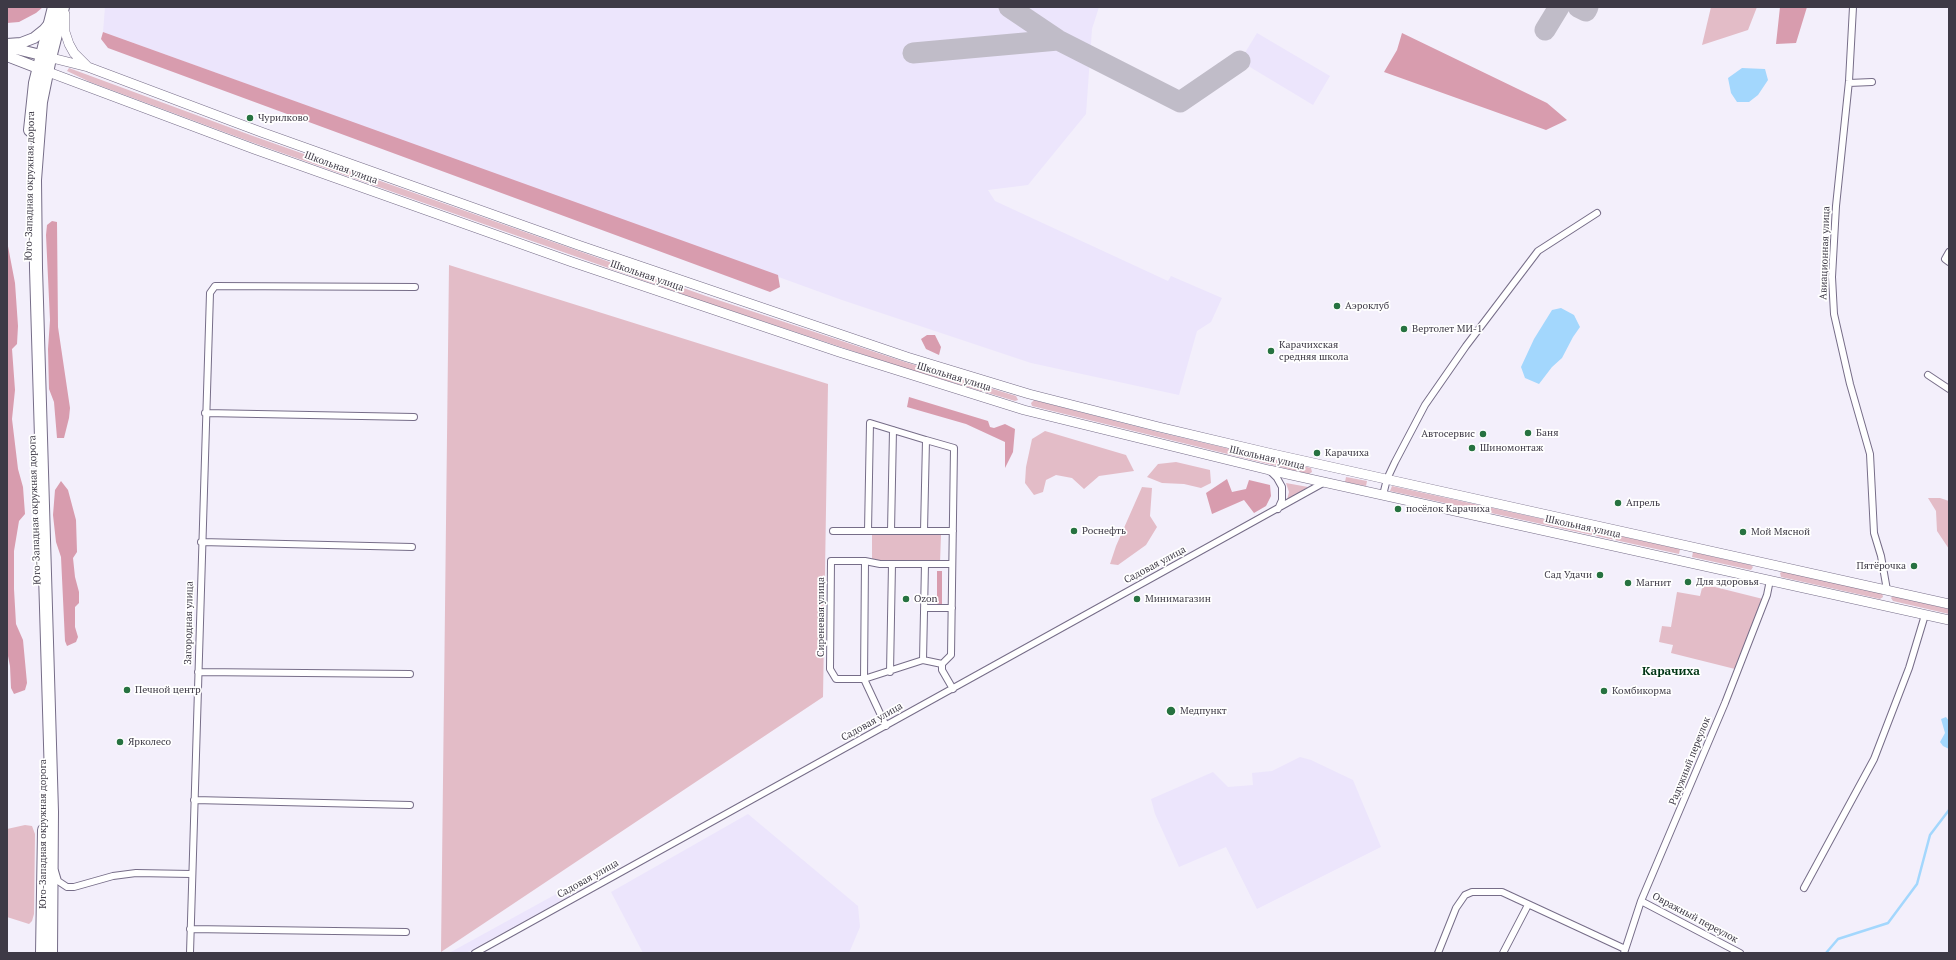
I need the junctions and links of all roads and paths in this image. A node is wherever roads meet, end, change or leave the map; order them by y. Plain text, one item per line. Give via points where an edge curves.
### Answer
1 (54, 7) edge
2 (64, 7) edge
3 (1853, 7) edge
4 (49, 24) junction
5 (7, 45) edge
6 (7, 56) edge
7 (45, 56) junction
8 (88, 67) junction
9 (42, 69) junction
10 (1872, 82) dead end
11 (1849, 83) junction
12 (1597, 213) dead end
13 (1949, 252) edge
14 (1947, 260) edge
15 (415, 287) dead end
16 (1928, 375) dead end
17 (1949, 390) edge
18 (1029, 394) junction
19 (1024, 410) junction
20 (205, 413) junction
21 (414, 418) dead end
22 (893, 430) junction
23 (926, 440) junction
24 (1329, 467) junction
25 (1269, 470) junction
26 (1387, 479) junction
27 (1325, 482) junction
28 (1383, 495) junction
29 (1278, 509) junction
30 (833, 531) dead end
31 (868, 531) junction
32 (890, 531) junction
33 (924, 531) junction
34 (953, 531) junction
35 (201, 542) junction
36 (412, 547) dead end
37 (865, 561) junction
38 (892, 564) junction
39 (925, 564) junction
40 (952, 564) junction
41 (1774, 565) junction
42 (1770, 580) junction
43 (1887, 590) junction
44 (1949, 604) edge
45 (1884, 605) junction
46 (924, 608) junction
47 (952, 608) junction
48 (1925, 615) junction
49 (1949, 620) edge
50 (923, 660) junction
51 (942, 664) junction
52 (198, 672) junction
53 (890, 672) junction
54 (410, 674) dead end
55 (864, 678) junction
56 (953, 689) junction
57 (886, 726) junction
58 (194, 800) junction
59 (410, 805) dead end
60 (53, 862) junction
61 (191, 874) junction
62 (1804, 888) dead end
63 (1641, 901) junction
64 (1528, 905) junction
65 (190, 929) junction
66 (406, 932) dead end
67 (1625, 951) edge
68 (42, 953) edge
69 (51, 953) edge
70 (190, 953) edge
71 (476, 953) edge
72 (1438, 953) edge
73 (1503, 953) edge
74 (1740, 953) edge

1 - 4 highway, Юго-Западная окружная дорога
2 - 7 highway, Юго-Западная окружная дорога
2 - 8 main road via 67,39 74,53
3 - 11 street, Авиационная улица
4 - 5 main road via 34,38
4 - 7 highway, Юго-Западная окружная дорога
5 - 7 main road
6 - 9 main road
7 - 8 main road, Школьная улица
7 - 9 highway, Юго-Западная окружная дорога
8 - 18 main road, Школьная улица via 261,132 578,245 907,357
9 - 19 main road, Школьная улица via 254,149 572,262 839,352
9 - 60 highway, Юго-Западная окружная дорога via 36,156 36,254
9 - 68 highway, Юго-Западная окружная дорога via 32,101 28,160 28,257 44,779
10 - 11 street
11 - 43 street, Авиационная улица via 1836,206 1832,277 1834,314 1870,454 1874,532
12 - 26 street via 1538,250 1425,405
13 - 14 street
15 - 20 street, Загородная улица via 215,286 210,293
16 - 17 street
18 - 19 main road
18 - 24 main road, Школьная улица
19 - 25 main road, Школьная улица
20 - 21 street
20 - 35 street, Загородная улица
22 - 23 street
22 - 31 street via 870,423
22 - 32 street
23 - 33 street
23 - 34 street via 954,448
24 - 26 main road, Школьная улица
24 - 27 main road
25 - 27 main road, Школьная улица
25 - 29 street via 1282,487 1282,500
26 - 28 street
26 - 41 main road, Школьная улица
27 - 28 main road, Школьная улица
27 - 29 street, Садовая улица
28 - 42 main road, Школьная улица
29 - 56 street, Садовая улица
30 - 31 street
31 - 32 street
32 - 33 street
33 - 34 street
34 - 40 street
35 - 36 street
35 - 52 street, Загородная улица
37 - 38 street, Сиреневая улица
37 - 55 street
37 - 55 street, Сиреневая улица via 831,561 830,670 836,679
38 - 39 street, Сиреневая улица
38 - 53 street
39 - 40 street, Сиреневая улица
39 - 46 street
40 - 47 street
41 - 42 main road
41 - 43 main road, Школьная улица
42 - 45 main road, Школьная улица
42 - 63 street, Радужный переулок via 1767,595 1725,703
43 - 44 main road, Школьная улица
43 - 45 main road
45 - 48 main road, Школьная улица
46 - 47 street
46 - 50 street
47 - 51 street via 951,655
48 - 49 main road, Школьная улица
48 - 62 street via 1909,668 1874,759
50 - 51 street
50 - 53 street, Сиреневая улица
51 - 56 street via 942,670
52 - 54 street
52 - 58 street, Загородная улица
53 - 55 street, Сиреневая улица
55 - 57 street
56 - 57 street, Садовая улица
57 - 71 street, Садовая улица
58 - 59 street
58 - 61 street, Загородная улица
60 - 61 street via 58,881 67,887 136,873
60 - 69 highway, Юго-Западная окружная дорога
61 - 65 street, Загородная улица
63 - 67 street, Радужный переулок
63 - 74 street, Овражный переулок
64 - 67 street
64 - 72 street via 1502,892 1472,892 1465,895 1456,908
64 - 73 street
65 - 66 street
65 - 70 street, Загородная улица

